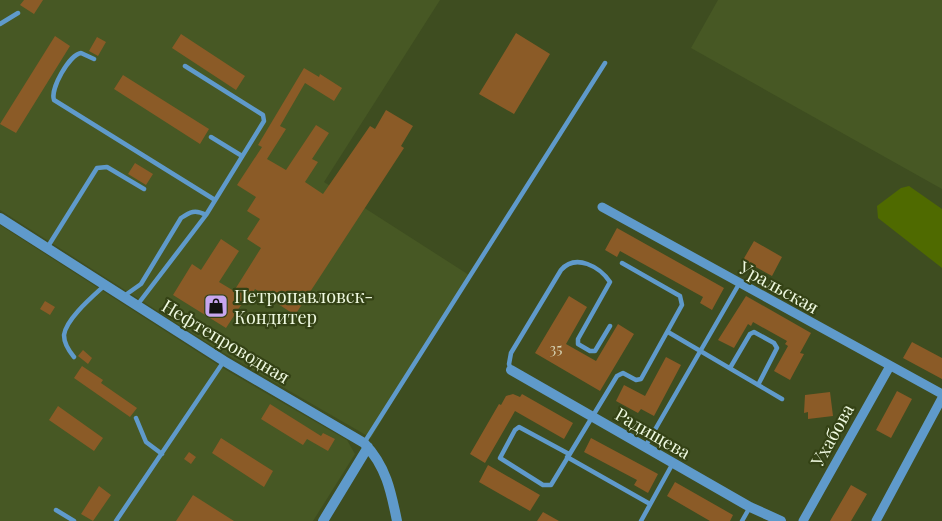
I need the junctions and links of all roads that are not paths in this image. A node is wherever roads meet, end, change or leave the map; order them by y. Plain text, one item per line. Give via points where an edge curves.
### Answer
1 (18, 13) dead end
2 (0, 24) edge
3 (94, 59) dead end
4 (605, 63) dead end
5 (185, 66) dead end
6 (211, 137) dead end
7 (242, 156) junction
8 (144, 189) dead end
9 (215, 200) junction
10 (602, 207) dead end
11 (206, 215) junction
12 (0, 218) edge
13 (47, 248) junction
14 (622, 263) dead end
15 (739, 284) junction
16 (105, 285) junction
17 (123, 297) junction
18 (137, 306) junction
19 (610, 326) dead end
20 (668, 332) junction
21 (699, 350) junction
22 (74, 357) dead end
23 (224, 362) junction
24 (890, 366) junction
25 (730, 368) junction
26 (510, 370) joint
27 (758, 385) junction
28 (942, 394) edge
29 (942, 398) edge
30 (782, 399) dead end
31 (592, 417) junction
32 (136, 418) dead end
33 (366, 445) junction
34 (645, 446) junction
35 (162, 454) junction
36 (568, 456) junction
37 (673, 463) junction
38 (650, 504) junction
39 (750, 508) junction
40 (56, 510) dead end
41 (763, 518) edge
42 (74, 521) edge
43 (116, 521) edge
44 (322, 521) edge
45 (397, 521) edge
46 (641, 521) edge
47 (742, 521) edge
48 (781, 521) edge
49 (803, 521) edge
50 (876, 521) edge

1 - 2 lane
3 - 9 lane via 75,54 54,87 54,100
4 - 33 lane
5 - 7 lane via 262,115 264,122
6 - 7 lane
7 - 9 lane
8 - 13 lane via 107,167 97,168
9 - 11 lane
10 - 15 street, Уральская
11 - 17 lane via 198,211 180,218 140,284
11 - 18 lane
12 - 13 street, Нефтепроводная
13 - 16 street, Нефтепроводная
14 - 20 lane via 682,297 682,306
15 - 21 lane
15 - 24 street, Уральская
16 - 17 street, Нефтепроводная
16 - 22 lane via 66,329 65,342
17 - 18 street, Нефтепроводная
18 - 23 street, Нефтепроводная
19 - 26 lane via 595,351 578,344 610,282 582,262 570,263 562,270 511,353
20 - 21 lane
20 - 31 lane via 639,381 619,373
21 - 25 lane
21 - 34 lane
23 - 33 street, Нефтепроводная
23 - 35 lane
24 - 28 street, Уральская
24 - 49 street, Ухабова
25 - 27 lane
25 - 27 lane via 750,334 754,332 774,343 777,348
26 - 31 street, Радищева
27 - 30 lane
29 - 50 street
31 - 34 street, Радищева
31 - 36 lane
32 - 35 lane via 146,442
33 - 44 street
33 - 45 street, Нефтепроводная via 386,474
34 - 37 street, Радищева
35 - 43 lane
36 - 36 lane via 519,427 500,455 502,462 549,486
36 - 38 lane
37 - 38 lane
37 - 39 street, Радищева
38 - 46 lane
39 - 41 street, Радищева
39 - 47 lane
40 - 42 lane
41 - 48 street, Радищева

